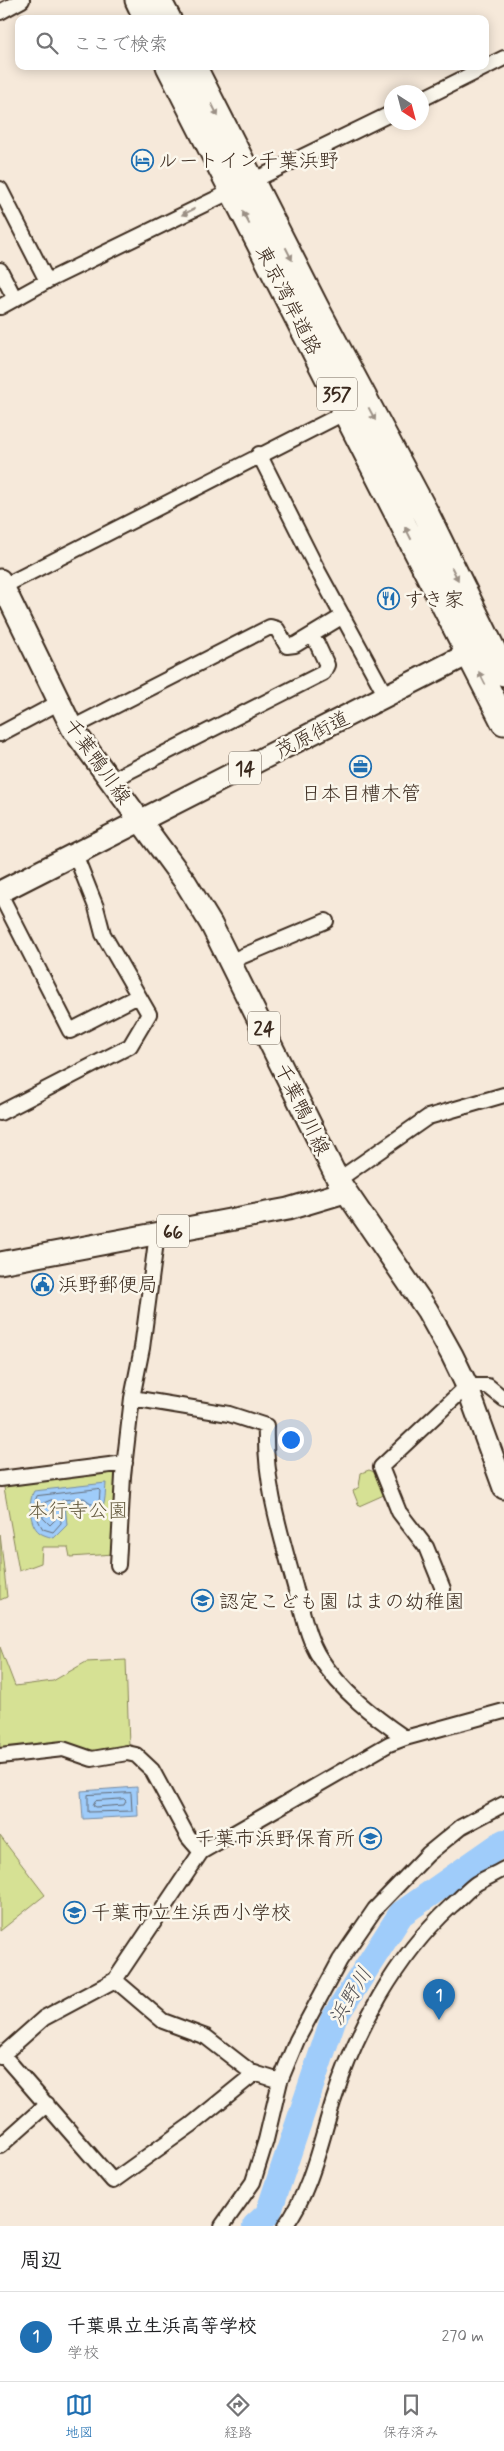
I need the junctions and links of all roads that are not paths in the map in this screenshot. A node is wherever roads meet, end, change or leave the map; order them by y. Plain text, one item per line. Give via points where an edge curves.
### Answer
1 (22, 0) edge
2 (138, 0) edge
3 (158, 0) edge
4 (0, 12) edge
5 (144, 15) edge
6 (166, 15) edge
7 (504, 58) edge
8 (489, 65) edge
9 (171, 70) edge
10 (195, 70) edge
11 (479, 70) edge
12 (429, 95) edge
13 (384, 117) edge
14 (242, 186) junction
15 (0, 189) edge
16 (0, 270) edge
17 (47, 281) junction
18 (15, 299) junction
19 (0, 307) edge
20 (346, 412) junction
21 (259, 454) junction
22 (1, 585) edge
23 (342, 616) junction
24 (313, 635) junction
25 (480, 649) junction
26 (504, 673) edge
27 (386, 696) junction
28 (58, 703) junction
29 (504, 722) edge
30 (72, 728) junction
31 (0, 734) edge
32 (110, 781) junction
33 (140, 821) junction
34 (75, 854) junction
35 (0, 893) edge
36 (326, 921) dead end
37 (231, 961) junction
38 (138, 996) junction
39 (504, 1095) edge
40 (0, 1113) edge
41 (342, 1186) junction
42 (157, 1234) junction
43 (0, 1263) edge
44 (467, 1386) junction
45 (132, 1398) junction
46 (504, 1399) edge
47 (125, 1464) junction
48 (0, 1479) edge
49 (504, 1488) edge
50 (118, 1565) dead end
51 (443, 1589) dead end
52 (504, 1711) edge
53 (405, 1738) junction
54 (0, 1756) edge
55 (504, 1804) edge
56 (201, 1852) junction
57 (504, 1869) edge
58 (115, 1980) junction
59 (2, 2056) edge
60 (255, 2073) junction
61 (280, 2080) junction
62 (46, 2104) junction
63 (0, 2146) edge
64 (291, 2223) edge
65 (222, 2226) edge

1 - 4 street
2 - 5 highway
3 - 6 highway
7 - 8 street
9 - 14 highway, 東京湾岸道路 / 357
10 -> 14 highway, 東京湾岸道路 / 357
11 - 12 street
13 - 14 street
14 -> 17 street
20 -> 14 highway, 東京湾岸道路 / 357
14 -> 25 highway, 東京湾岸道路 / 357 via 320,316 426,514
15 - 17 street
16 - 18 street
17 - 18 street
18 - 19 street
20 - 21 street
25 -> 20 highway, 東京湾岸道路 / 357
21 - 22 street
21 - 23 street
22 - 28 main road, 千葉鴨川線 / 24
23 - 24 street
23 - 27 street
24 - 30 street via 287,646 277,628 270,627
24 - 32 street via 327,665 323,672
25 - 26 highway, 東京湾岸道路 / 357
25 - 27 main road, 茂原街道 / 14
29 -> 25 highway, 東京湾岸道路 / 357
27 - 33 main road, 茂原街道 / 14
28 - 30 main road, 千葉鴨川線 / 24
28 - 31 street
30 - 32 main road, 千葉鴨川線 / 24
32 - 33 main road, 千葉鴨川線 / 24
33 - 34 main road, 茂原街道 / 14
33 - 37 main road, 千葉鴨川線 / 24 via 186,883
34 - 35 main road, 茂原街道 / 14
34 - 38 street via 103,934
35 - 38 street via 70,1031
36 - 37 street
37 - 41 main road, 千葉鴨川線 / 24
38 - 40 street via 150,1014 130,1046
39 - 41 street via 428,1117
41 - 42 main road, 66 via 288,1209
41 - 44 main road, 千葉鴨川線 / 24 via 427,1310
42 - 43 main road, 66
42 - 45 street
44 - 46 street via 488,1386
44 - 49 main road, 千葉鴨川線 / 24
44 - 51 street via 381,1467 399,1512 426,1547
45 - 47 street
45 - 53 street via 229,1414 266,1426 265,1454 273,1508 309,1634 319,1657 366,1712
47 - 48 street
47 - 50 street
52 - 53 street
53 - 56 street via 389,1744
54 - 56 street via 63,1749 92,1758 127,1753 136,1755 152,1770 188,1837
55 - 61 street via 461,1827 428,1854 375,1909 340,1960 297,2040
56 - 58 street
57 - 64 street via 476,1884 428,1927 387,1984 355,2042 312,2172
58 - 59 street via 44,2018
58 - 60 street via 163,2021 206,2037
59 - 62 street
60 - 61 street
60 - 62 street via 192,2125 113,2181
61 - 65 street via 252,2182
62 - 63 street

